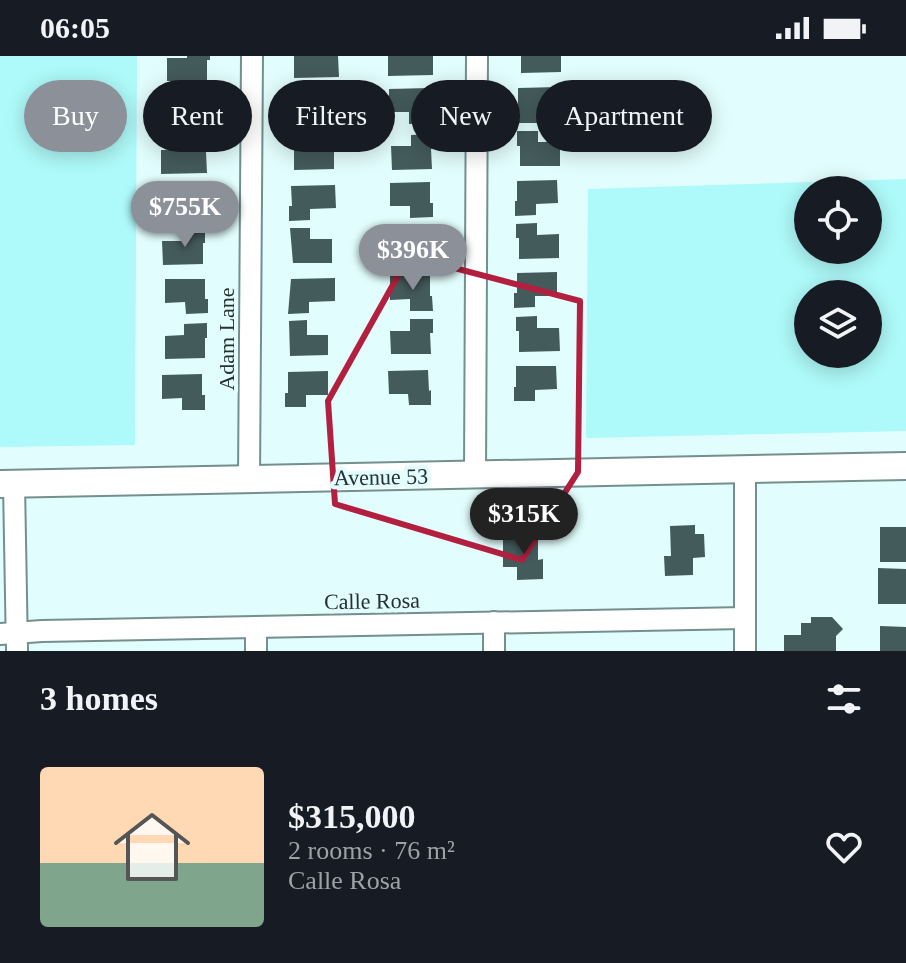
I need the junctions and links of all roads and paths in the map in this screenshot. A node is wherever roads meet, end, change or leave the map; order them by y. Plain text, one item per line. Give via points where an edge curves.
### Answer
1 (252, 56) edge
2 (477, 56) edge
3 (906, 466) edge
4 (745, 469) junction
5 (475, 475) junction
6 (249, 479) junction
7 (7, 484) edge
8 (745, 618) junction
9 (494, 622) junction
10 (256, 627) junction
11 (11, 639) edge
12 (256, 651) edge
13 (494, 651) edge
14 (745, 651) edge

1 - 6 street, Adam Lane
2 - 5 street
3 - 4 street, Avenue 53
4 - 5 street, Avenue 53
4 - 8 street
5 - 6 street, Avenue 53
6 - 7 street, Avenue 53
7 - 11 street
8 - 9 street, Calle Rosa
8 - 14 street
9 - 10 street, Calle Rosa
9 - 13 street
10 - 11 street, Calle Rosa
10 - 12 street

